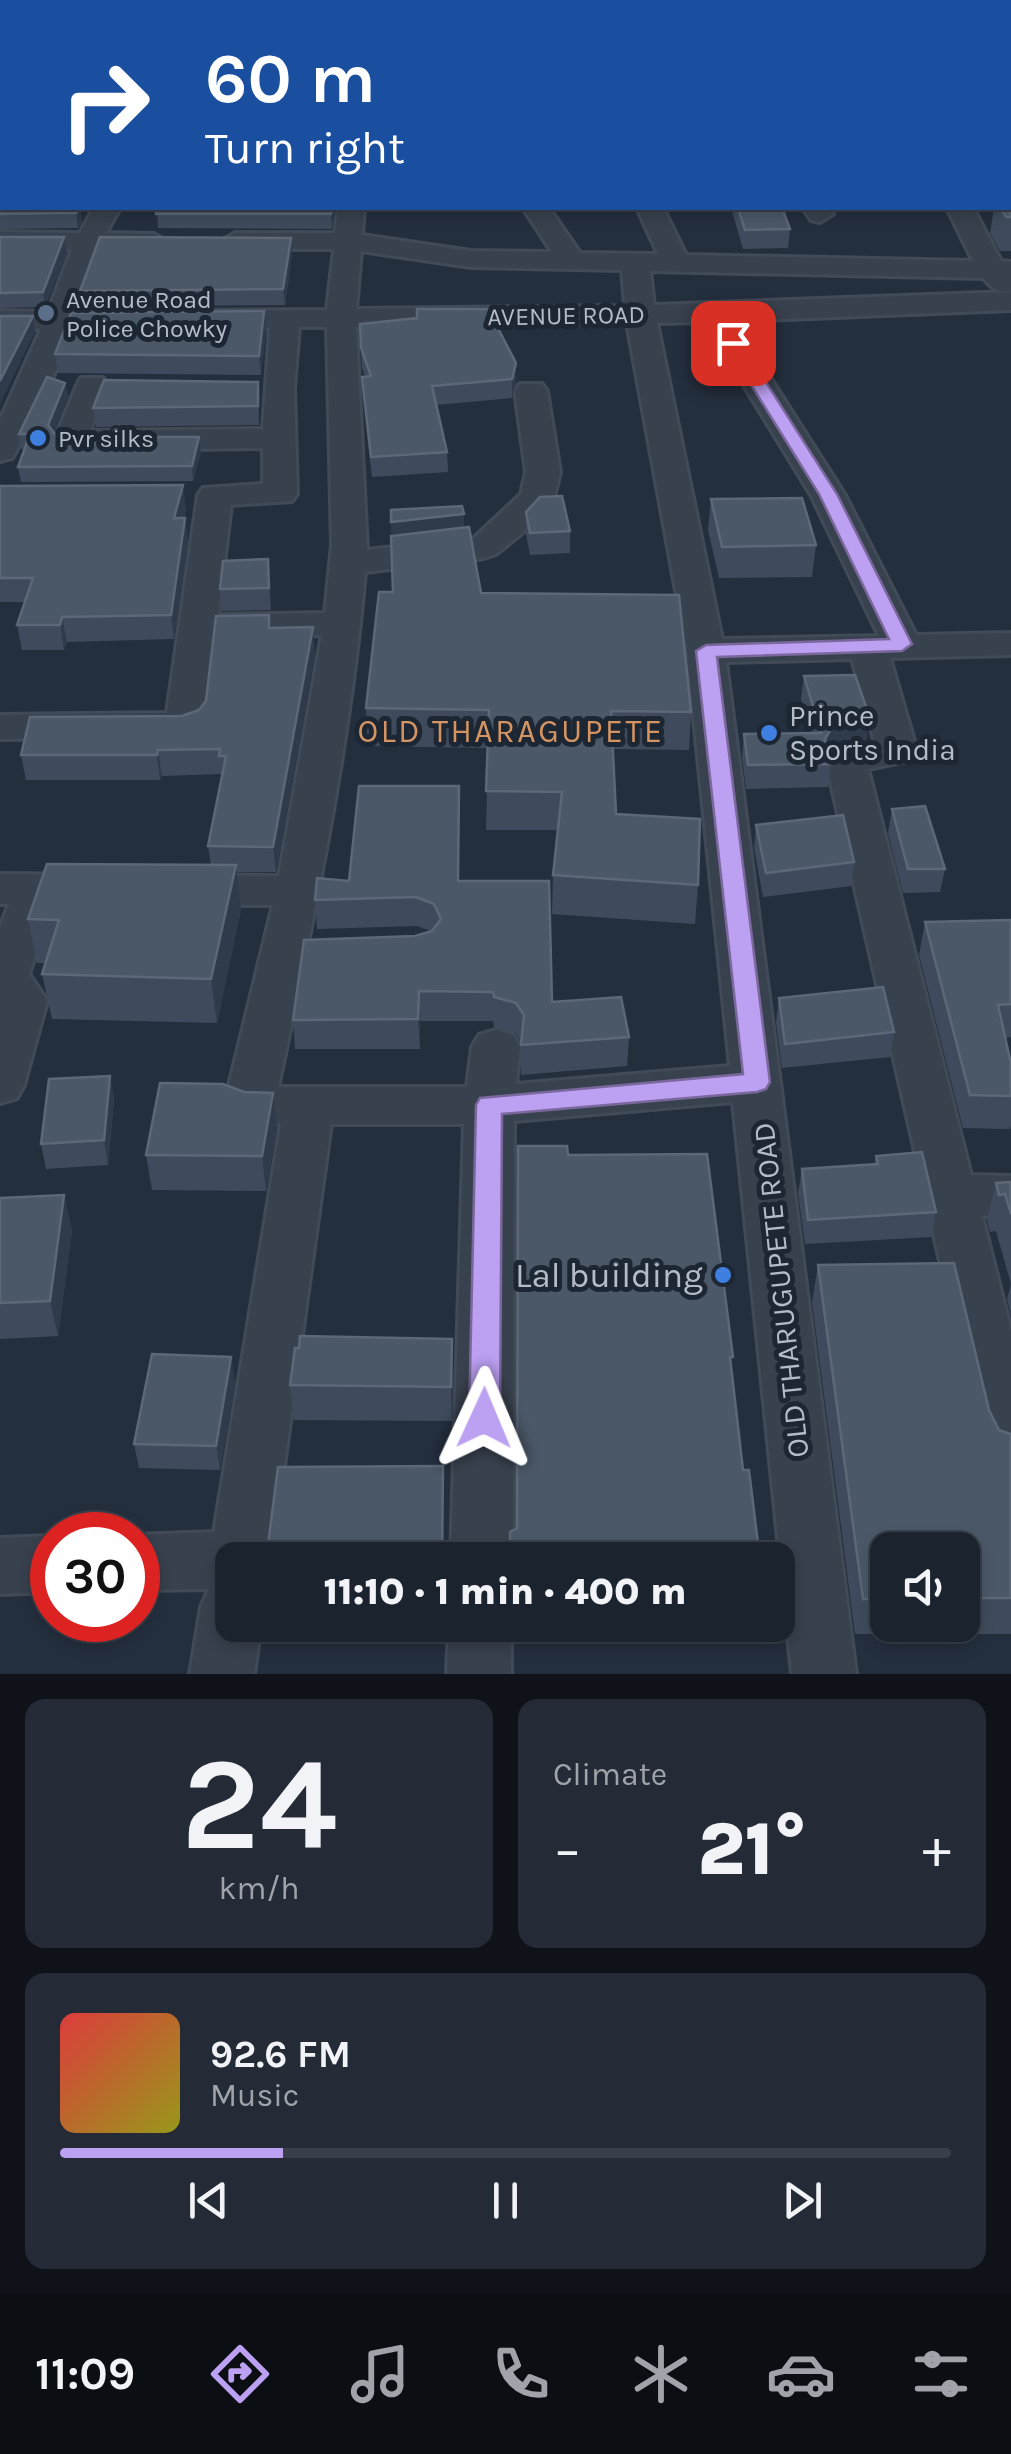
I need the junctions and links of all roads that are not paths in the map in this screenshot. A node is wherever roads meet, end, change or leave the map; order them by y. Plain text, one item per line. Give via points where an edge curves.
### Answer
1 (105, 210) edge
2 (351, 210) edge
3 (537, 210) edge
4 (651, 210) edge
5 (962, 214) edge
6 (995, 220) dead end
7 (0, 240) edge
8 (350, 241) junction
9 (88, 242) junction
10 (572, 262) junction
11 (636, 264) junction
12 (676, 264) junction
13 (1001, 270) edge
14 (1011, 292) edge
15 (1011, 301) edge
16 (714, 312) junction
17 (640, 314) junction
18 (341, 319) junction
19 (0, 320) edge
20 (284, 320) junction
21 (60, 321) junction
22 (0, 373) edge
23 (37, 379) junction
24 (92, 385) junction
25 (129, 386) edge
26 (242, 387) edge
27 (279, 388) junction
28 (531, 391) dead end
29 (280, 438) junction
30 (0, 451) edge
31 (215, 494) junction
32 (176, 495) edge
33 (348, 563) junction
34 (342, 624) junction
35 (198, 626) junction
36 (1011, 644) edge
37 (884, 645) junction
38 (706, 651) junction
39 (0, 727) edge
40 (18, 889) edge
41 (298, 891) junction
42 (2, 976) edge
43 (496, 1047) dead end
44 (757, 1082) junction
45 (0, 1085) edge
46 (489, 1105) junction
47 (309, 1106) junction
48 (951, 1196) junction
49 (1011, 1196) edge
50 (273, 1343) junction
51 (331, 1344) edge
52 (428, 1346) edge
53 (486, 1347) junction
54 (1011, 1445) edge
55 (243, 1542) edge
56 (482, 1542) edge
57 (215, 1560) edge
58 (160, 1562) edge
59 (30, 1565) edge
60 (0, 1566) edge
61 (227, 1642) edge
62 (480, 1642) edge
63 (222, 1674) edge
64 (479, 1674) edge
65 (824, 1674) edge

1 - 9 street
2 - 8 street
3 - 10 street
4 - 12 street
5 - 6 street
5 - 13 street
7 - 9 street
8 - 9 street
8 - 10 street via 471,259
8 - 18 street
9 - 21 street
10 - 11 street
11 - 12 street
11 - 17 street, OLD THARUGUPETE ROAD
12 - 13 street
13 - 14 street
15 - 16 street, AVENUE ROAD
16 - 17 street, AVENUE ROAD
16 - 37 street via 828,494
17 - 18 street, AVENUE ROAD
17 - 38 street, OLD THARUGUPETE ROAD
18 - 20 street, AVENUE ROAD
18 - 33 street
19 - 21 street, AVENUE ROAD
20 - 21 street, AVENUE ROAD
20 - 27 street
21 - 23 street
22 - 23 street
23 - 24 street
23 - 30 street
24 - 25 street
24 - 29 street via 70,441
26 - 27 street
27 - 29 street
28 - 33 street via 543,472 537,497 509,527 484,547
29 - 31 street via 280,494
31 - 32 street
31 - 35 street
33 - 34 street
34 - 35 street
34 - 41 street
35 - 39 street via 184,725
36 - 37 street
37 - 38 street
37 - 48 street via 897,751 846,761
38 - 44 street, OLD THARUGUPETE ROAD
40 - 41 street
40 - 42 street
41 - 47 street via 304,949 249,1106
42 - 45 street via 24,1000
43 - 46 street
44 - 46 street
44 - 65 street, OLD THARUGUPETE ROAD
46 - 47 street
46 - 53 street
47 - 50 street
48 - 49 street
48 - 54 street
50 - 51 street
50 - 55 street
52 - 53 street
53 - 56 street
57 - 58 street
59 - 60 street
61 - 63 street
62 - 64 street

